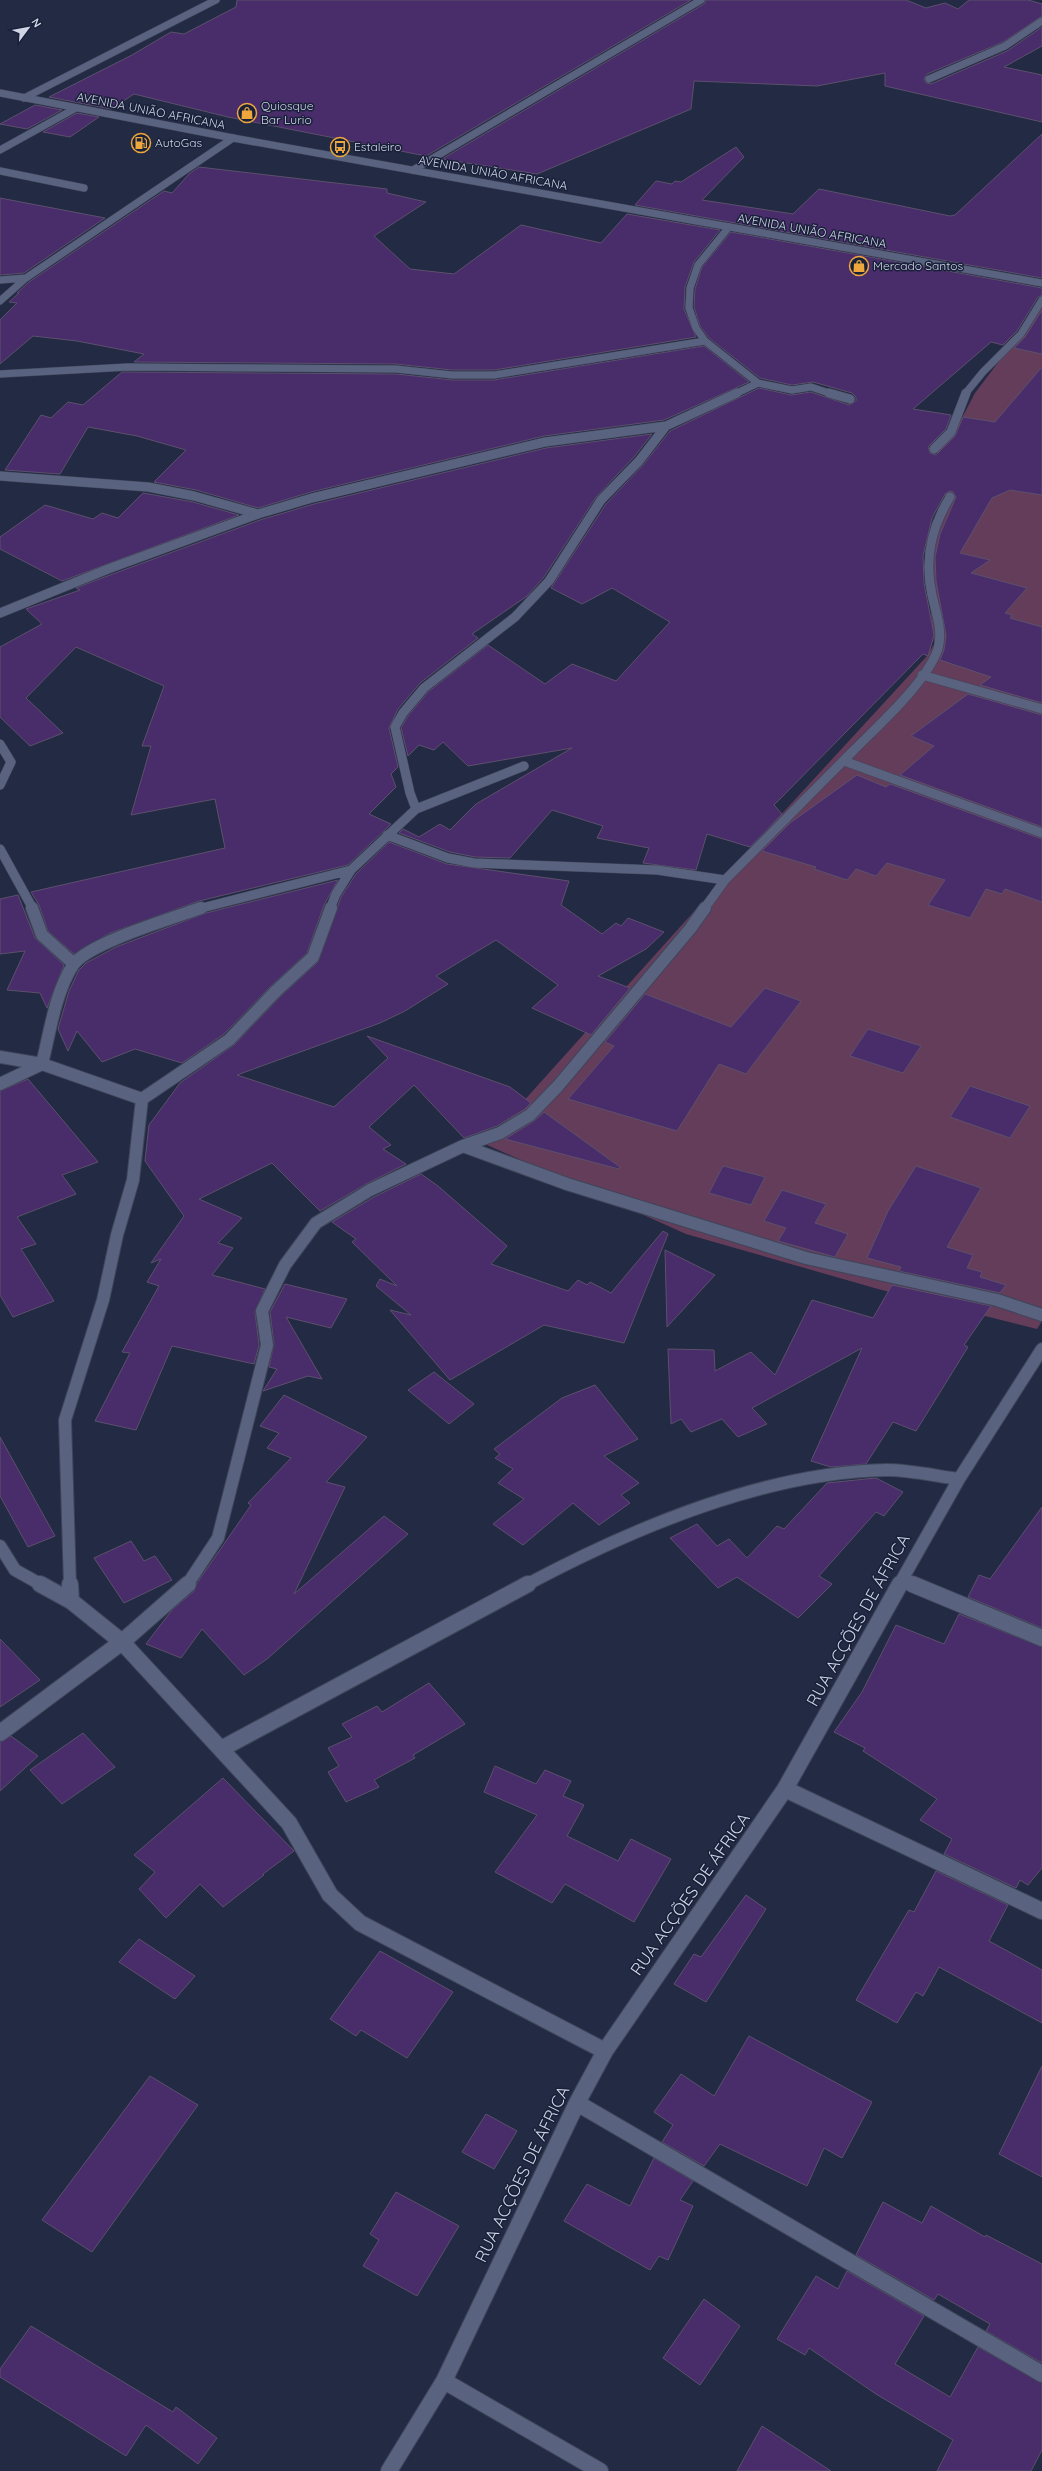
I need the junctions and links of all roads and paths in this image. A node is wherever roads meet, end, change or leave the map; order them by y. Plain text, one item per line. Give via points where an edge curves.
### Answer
1 (216, 0) edge
2 (701, 0) edge
3 (1042, 21) edge
4 (929, 80) dead end
5 (0, 93) edge
6 (24, 98) junction
7 (76, 108) junction
8 (232, 138) junction
9 (0, 150) edge
10 (414, 170) junction
11 (0, 172) edge
12 (84, 188) dead end
13 (729, 227) junction
14 (26, 278) junction
15 (0, 280) edge
16 (1042, 283) edge
17 (1042, 300) edge
18 (0, 301) edge
19 (705, 341) junction
20 (0, 374) edge
21 (758, 383) junction
22 (850, 399) dead end
23 (666, 426) junction
24 (934, 449) dead end
25 (0, 476) edge
26 (950, 497) dead end
27 (258, 514) junction
28 (0, 612) edge
29 (922, 675) junction
30 (1042, 709) edge
31 (0, 744) edge
32 (844, 761) junction
33 (524, 766) dead end
34 (0, 785) edge
35 (416, 809) junction
36 (1042, 833) edge
37 (387, 835) junction
38 (0, 849) edge
39 (352, 870) junction
40 (725, 880) junction
41 (74, 964) junction
42 (0, 1057) edge
43 (42, 1064) junction
44 (0, 1084) edge
45 (142, 1099) junction
46 (463, 1146) junction
47 (1042, 1315) edge
48 (1042, 1349) edge
49 (960, 1479) junction
50 (0, 1546) edge
51 (902, 1580) junction
52 (71, 1601) junction
53 (1042, 1638) edge
54 (122, 1642) junction
55 (0, 1733) edge
56 (221, 1749) junction
57 (785, 1789) junction
58 (1042, 1910) edge
59 (605, 2051) junction
60 (577, 2103) junction
61 (1042, 2374) edge
62 (444, 2381) junction
63 (389, 2471) edge
64 (600, 2471) edge

1 - 6 street
2 - 10 street
3 - 4 street via 1005,46
5 - 6 street, AVENIDA UNIÃO AFRICANA
6 - 7 street, AVENIDA UNIÃO AFRICANA
7 - 8 street, AVENIDA UNIÃO AFRICANA
7 - 9 street
8 - 10 street, AVENIDA UNIÃO AFRICANA
8 - 14 street
10 - 13 street, AVENIDA UNIÃO AFRICANA
11 - 12 street
13 - 16 street, AVENIDA UNIÃO AFRICANA
13 - 19 street via 698,265 690,288 689,308 696,328
14 - 15 street
14 - 18 street
17 - 24 street via 1021,334 965,394 950,432
19 - 20 street via 494,375 452,375 396,370 128,367
19 - 21 street
21 - 22 street via 792,390 810,388
21 - 23 street
23 - 27 street via 545,442 462,460
23 - 35 street via 639,461 601,500 549,581 515,617 424,688 403,713 395,727
25 - 27 street via 148,487 194,496
26 - 29 street via 936,519 930,543 928,566 931,590 939,616 938,645
27 - 28 street
29 - 30 street
29 - 32 street via 898,705
31 - 34 street via 11,762
32 - 36 street
32 - 40 street
33 - 35 street
35 - 37 street
37 - 39 street
37 - 40 street via 448,858 474,863 657,870
38 - 41 street via 30,899 42,935
39 - 41 street via 209,905 97,947
39 - 45 street via 336,894 313,957 229,1040
40 - 46 street via 690,929 558,1086 530,1115 500,1133
41 - 43 street via 61,991
42 - 43 street
43 - 44 street
43 - 45 street
45 - 52 street via 136,1132 133,1180 117,1235 104,1300 65,1420
46 - 47 street via 567,1184 806,1258 997,1300
46 - 54 street via 370,1190 316,1223 285,1265 262,1311 267,1345 218,1538 186,1586
48 - 49 street, RUA ACÇÕES DE ÁFRICA
49 - 51 street, RUA ACÇÕES DE ÁFRICA
49 - 56 street via 888,1470 833,1474 754,1491 672,1516 541,1577
50 - 52 street via 14,1570
51 - 53 street
51 - 57 street, RUA ACÇÕES DE ÁFRICA
52 - 54 street
54 - 55 street
54 - 56 street
56 - 59 street via 289,1823 330,1895 360,1923
57 - 58 street
57 - 59 street, RUA ACÇÕES DE ÁFRICA
59 - 60 street, RUA ACÇÕES DE ÁFRICA
60 - 61 street
60 - 62 street, RUA ACÇÕES DE ÁFRICA
62 - 63 street, RUA ACÇÕES DE ÁFRICA
62 - 64 street

